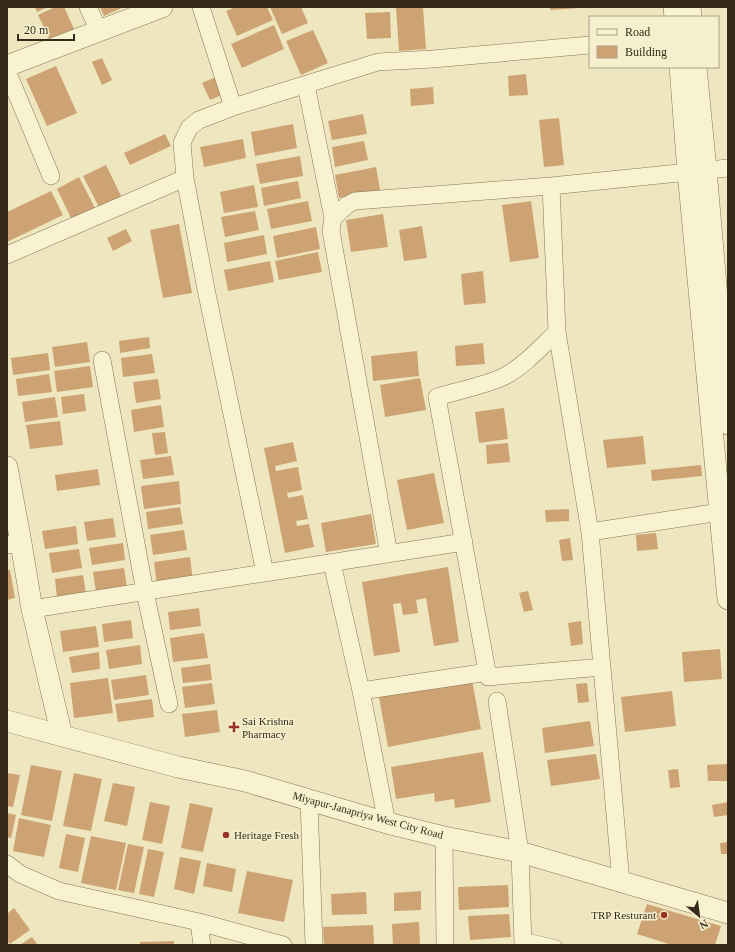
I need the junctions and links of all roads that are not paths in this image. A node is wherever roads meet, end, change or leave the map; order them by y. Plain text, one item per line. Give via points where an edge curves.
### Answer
1 (88, 7) edge
2 (162, 7) edge
3 (202, 7) edge
4 (99, 31) junction
5 (589, 45) edge
6 (7, 66) edge
7 (680, 68) edge
8 (696, 68) edge
9 (7, 71) edge
10 (306, 85) junction
11 (233, 107) junction
12 (728, 168) edge
13 (697, 171) junction
14 (51, 176) dead end
15 (185, 178) junction
16 (551, 186) junction
17 (333, 218) junction
18 (7, 255) edge
19 (558, 332) junction
20 (102, 360) dead end
21 (728, 424) edge
22 (7, 468) edge
23 (720, 512) junction
24 (590, 532) junction
25 (464, 542) junction
26 (14, 544) edge
27 (389, 554) junction
28 (332, 563) junction
29 (266, 573) junction
30 (145, 592) junction
31 (728, 599) edge
32 (32, 609) junction
33 (602, 667) junction
34 (488, 672) junction
35 (361, 691) junction
36 (497, 701) dead end
37 (169, 704) dead end
38 (7, 721) edge
39 (62, 736) junction
40 (309, 800) junction
41 (387, 823) junction
42 (444, 837) junction
43 (520, 852) junction
44 (7, 864) edge
45 (621, 882) junction
46 (728, 913) edge
47 (199, 922) junction
48 (523, 941) edge
49 (202, 945) edge
50 (283, 945) edge
51 (314, 945) edge
52 (445, 945) edge
53 (557, 945) edge

1 - 4 street
2 - 4 street
3 - 11 street
4 - 6 street
5 - 10 street via 378,62
7 - 13 street
8 - 13 street
9 - 14 street
10 - 11 street
10 - 17 street
11 - 15 street via 199,120 190,128 182,143
12 - 13 street
13 - 16 street
13 - 21 street
13 - 23 street
15 - 18 street
15 - 29 street
16 - 17 street via 355,201
16 - 19 street
17 - 27 street via 331,231
19 - 24 street
19 - 25 street via 505,376 437,397
20 - 30 street
22 - 26 street
23 - 24 street
23 - 31 street
24 - 33 street
25 - 27 street
25 - 34 street
26 - 32 street
27 - 28 street
28 - 29 street
28 - 35 street
29 - 30 street
30 - 32 street
30 - 37 street
32 - 39 street
33 - 34 street via 488,677
33 - 45 street
34 - 35 street
35 - 41 street
36 - 43 street
38 - 39 street, Miyapur-Janapriya West City Road
39 - 40 street, Miyapur-Janapriya West City Road via 178,767 245,781
40 - 41 street, Miyapur-Janapriya West City Road
40 - 51 street
41 - 42 street, Miyapur-Janapriya West City Road
42 - 43 street, Miyapur-Janapriya West City Road
42 - 52 street
43 - 45 street, Miyapur-Janapriya West City Road
43 - 48 street
44 - 47 street via 20,874 60,892
45 - 46 street, Miyapur-Janapriya West City Road
47 - 49 street
47 - 50 street
48 - 53 lane

